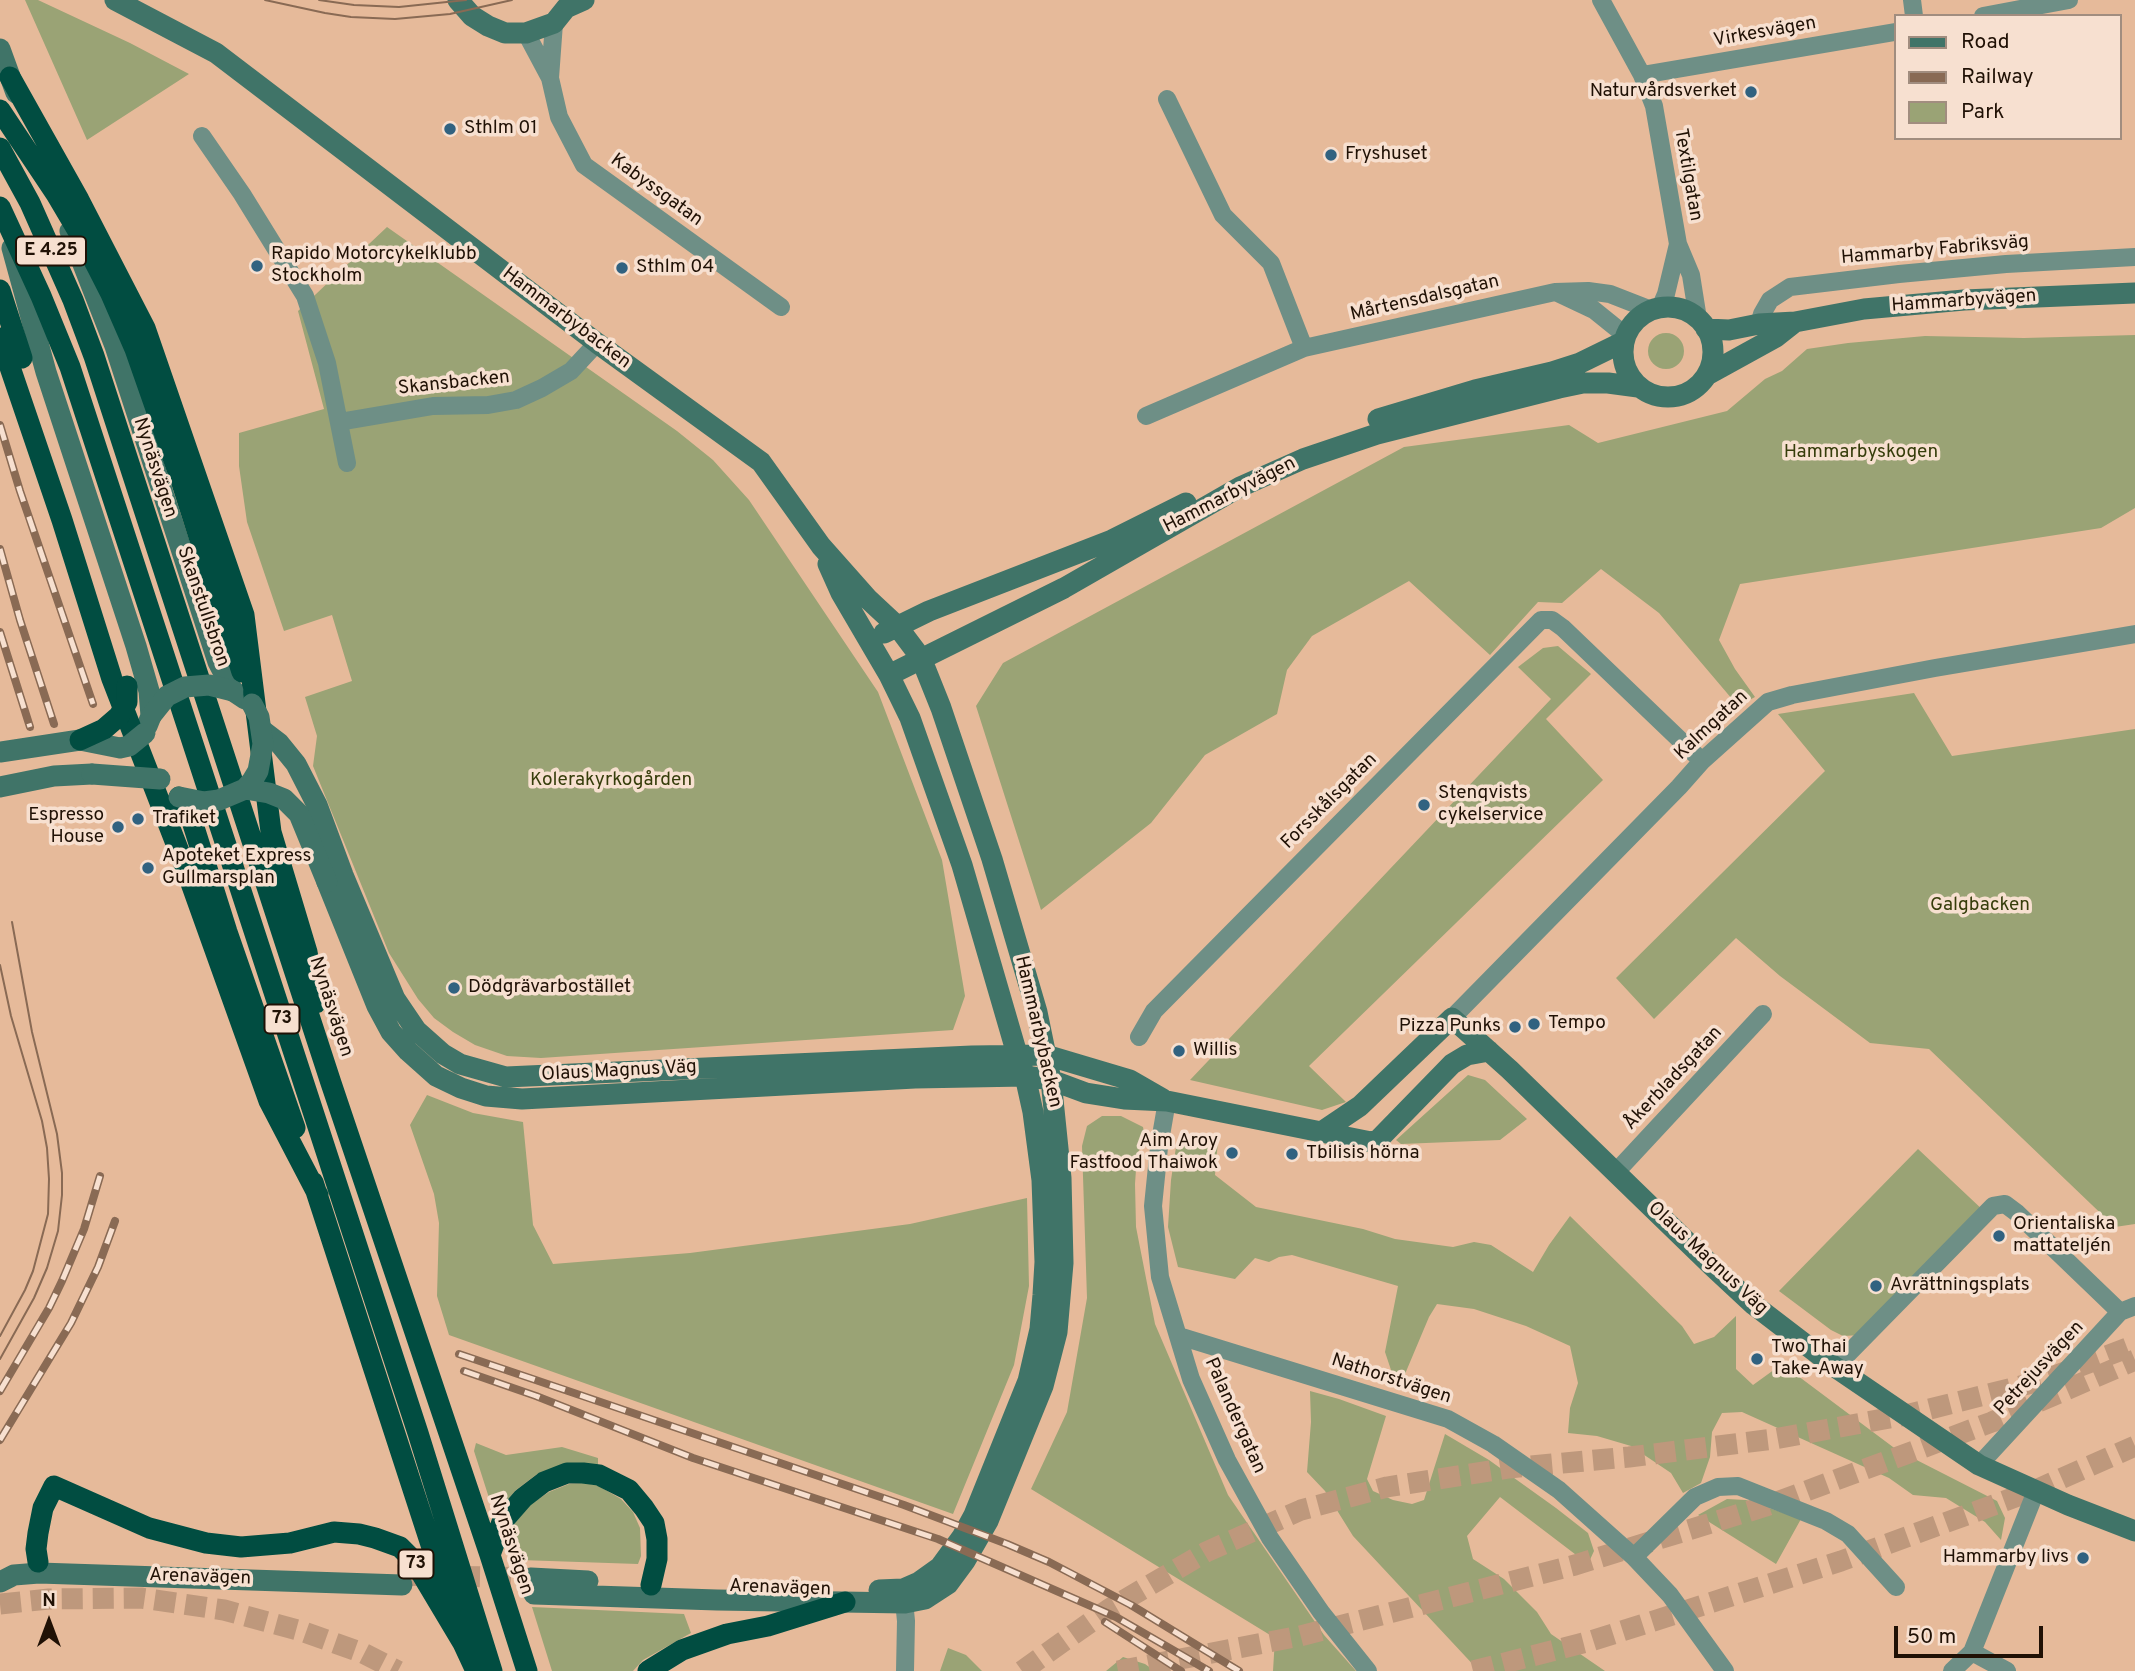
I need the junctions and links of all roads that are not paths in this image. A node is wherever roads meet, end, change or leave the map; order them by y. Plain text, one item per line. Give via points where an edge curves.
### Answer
1 (115, 0) edge
2 (458, 0) edge
3 (1601, 0) edge
4 (2069, 0) edge
5 (568, 8) edge
6 (1994, 14) edge
7 (1894, 32) edge
8 (526, 33) junction
9 (0, 49) edge
10 (1642, 75) junction
11 (10, 77) junction
12 (550, 78) junction
13 (1167, 99) dead end
14 (0, 110) edge
15 (202, 136) dead end
16 (0, 148) edge
17 (0, 205) edge
18 (1678, 244) junction
19 (2135, 257) edge
20 (0, 290) edge
21 (1555, 292) junction
22 (2135, 293) edge
23 (781, 307) dead end
24 (1656, 309) junction
25 (1795, 322) junction
26 (1702, 323) junction
27 (1759, 324) junction
28 (0, 338) edge
29 (1624, 339) junction
30 (597, 344) junction
31 (1304, 348) junction
32 (94, 356) joint
33 (70, 367) joint
34 (1707, 375) junction
35 (1638, 387) junction
36 (1146, 416) dead end
37 (339, 422) junction
38 (346, 463) dead end
39 (821, 545) junction
40 (897, 626) junction
41 (2135, 634) edge
42 (870, 641) junction
43 (921, 658) junction
44 (889, 675) junction
45 (233, 691) junction
46 (252, 704) junction
47 (148, 724) junction
48 (262, 730) junction
49 (80, 740) junction
50 (0, 752) edge
51 (1702, 761) junction
52 (160, 779) junction
53 (0, 787) edge
54 (245, 789) junction
55 (178, 797) junction
56 (335, 879) junction
57 (1763, 1014) dead end
58 (1452, 1018) junction
59 (1139, 1037) dead end
60 (1489, 1051) junction
61 (1017, 1055) junction
62 (1046, 1055) junction
63 (1025, 1076) junction
64 (1051, 1080) junction
65 (331, 1083) junction
66 (1167, 1101) junction
67 (1320, 1133) junction
68 (1616, 1172) junction
69 (318, 1195) junction
70 (2127, 1309) edge
71 (1179, 1336) junction
72 (1835, 1367) junction
73 (1979, 1465) junction
74 (2036, 1491) junction
75 (2135, 1531) edge
76 (490, 1555) junction
77 (1634, 1557) junction
78 (0, 1567) edge
79 (38, 1568) junction
80 (400, 1580) tunnel mouth
81 (0, 1582) edge
82 (651, 1585) junction
83 (1896, 1587) dead end
84 (904, 1596) junction
85 (845, 1602) junction
86 (463, 1643) junction
87 (1972, 1652) junction
88 (475, 1671) edge
89 (492, 1671) edge
90 (527, 1671) edge
91 (648, 1671) edge
92 (905, 1671) edge
93 (1368, 1671) edge
94 (1725, 1671) edge
95 (1952, 1671) edge
96 (2007, 1671) edge

1 - 30 main road, Hammarbybacken via 216,52
2 - 8 main road via 488,26 505,33
3 - 10 street, Textilgatan
4 - 6 street
5 - 8 main road
5 - 12 street, Kabyssgatan
7 - 10 street, Virkesvägen
8 - 12 street, Kabyssgatan
9 - 11 main road, Skanstullsbron
10 - 18 street, Textilgatan via 1654,106
11 - 45 main road, Skanstullsbron via 115,346 218,662
11 - 65 highway via 145,328 244,615 271,832 307,952
12 - 23 street, Kabyssgatan via 559,117 584,165
13 - 31 street via 1223,215 1271,263
14 - 46 highway via 85,243 135,349
15 - 37 street via 305,296 327,363
16 - 32 highway, E 4.25 via 30,203
17 - 33 highway, E 4.25
17 - 47 main road via 46,372 149,691
18 - 24 street, Textilgatan via 1667,294
18 - 26 street, Textilgatan via 1692,275
19 - 27 street, Hammarby Fabriksväg via 1979,267 1790,287 1770,300
20 - 49 highway, bridge via 127,686 127,702 119,716
21 - 24 street, Mårtensdalsgatan via 1611,294
21 - 29 street via 1594,310
21 - 31 street, Mårtensdalsgatan
22 - 25 main road, Hammarbyvägen via 1964,300 1864,309
24 - 26 main road, Hammarbyvägen via 1673,307
24 - 29 main road, Hammarbyvägen via 1631,324
25 - 27 main road, Hammarbyvägen
25 - 34 main road, Hammarbyvägen
26 - 27 main road, Hammarbyvägen via 1729,331
26 - 34 main road via 1713,351
28 - 69 highway via 112,679 269,1101
29 - 35 main road via 1624,367
29 - 40 main road, Hammarbyvägen via 1580,363 1372,421 1302,447 1112,540
30 - 37 street, Skansbacken via 571,371 516,400 433,406
30 - 39 main road, Hammarbybacken via 761,462
31 - 36 street, Mårtensdalsgatan
32 - 65 highway, Nynäsvägen / 73
33 - 89 highway, 73
34 - 35 main road, Hammarbyvägen via 1688,393 1676,397 1662,398
35 - 43 main road, Hammarbyvägen via 1583,383 1559,388 1377,434 1303,459 1240,487 1065,588
37 - 38 street
39 - 40 main road, Hammarbybacken
39 - 42 main road, Hammarbybacken via 841,593
40 - 42 main road, Hammarbyvägen
40 - 43 main road, Hammarbybacken
41 - 51 street, Kalmgatan via 1768,702
42 - 44 main road, Hammarbybacken
43 - 44 main road, Hammarbyvägen
43 - 62 main road, Hammarbybacken via 992,859
44 - 61 main road, Hammarbybacken via 910,718 962,865
45 - 46 main road
45 - 47 main road, bridge via 209,685 185,687 167,696
46 - 48 main road, bridge
47 - 49 main road, bridge via 129,746
47 - 52 main road via 150,758
48 - 54 main road, bridge via 258,771
48 - 56 main road, Olaus Magnus Väg via 296,764 317,805
49 - 50 main road
51 - 58 street, Kalmgatan
51 - 59 street, Forsskålsgatan via 1563,628 1552,620 1541,620 1154,1011
52 - 53 main road, bridge via 92,774
52 - 55 main road
54 - 55 main road, bridge via 204,802
54 - 56 main road, Olaus Magnus Väg, bridge via 284,799 299,814
55 - 69 highway via 192,821
56 - 61 main road, Olaus Magnus Väg via 395,999 416,1030 443,1055 490,1074 506,1077
56 - 63 main road, Olaus Magnus Väg via 377,1006 391,1032 436,1076 486,1096 522,1099
57 - 68 street, Åkerbladsgatan
58 - 60 main road, Olaus Magnus Väg
58 - 67 main road via 1360,1106
60 - 67 main road, Olaus Magnus Väg via 1467,1055 1452,1065 1378,1140
60 - 68 main road, Olaus Magnus Väg
61 - 62 main road, Olaus Magnus Väg
61 - 63 main road, Hammarbybacken
62 - 64 main road, Hammarbybacken
62 - 66 main road, Olaus Magnus Väg via 1129,1080
63 - 64 main road, Olaus Magnus Väg
63 - 84 main road, Hammarbybacken via 1042,1180 1045,1262 1040,1329 1028,1381 962,1537 940,1567
64 - 66 main road, Olaus Magnus Väg via 1086,1093
64 - 84 main road, Hammarbybacken via 1061,1178 1063,1263 1057,1332 1043,1386 988,1521 965,1561 947,1584 925,1599
65 - 76 highway, Nynäsvägen / 73
66 - 67 main road, Olaus Magnus Väg
66 - 71 street, Palandergatan via 1153,1206 1160,1276
68 - 72 main road, Olaus Magnus Väg via 1754,1305
69 - 86 highway
70 - 72 street via 2017,1213 2005,1204 1993,1206
70 - 73 street, Petrejusvägen
71 - 77 street, Nathorstvägen via 1448,1419 1559,1490
71 - 93 street, Palandergatan via 1191,1379 1222,1449 1270,1538
72 - 73 main road, Olaus Magnus Väg
73 - 74 main road, Olaus Magnus Väg
74 - 75 main road, Olaus Magnus Väg
74 - 87 street
76 - 82 highway via 502,1522 523,1497 567,1473 598,1475 629,1490 653,1523 657,1559
76 - 90 highway, Nynäsvägen / 73
77 - 83 street via 1695,1497 1718,1487 1738,1486 1848,1534
77 - 94 street, Nathorstvägen via 1670,1595
78 - 79 main road, Arenavägen via 13,1562
79 - 80 main road, Arenavägen
79 - 81 main road, Arenavägen
79 - 86 highway, 73 via 38,1533 54,1486 149,1528 206,1543 241,1547 290,1544 334,1532 359,1534 400,1547 414,1561
82 - 84 main road, Arenavägen
82 - 85 main road, Arenavägen via 532,1586 717,1600
84 - 85 main road, Arenavägen
84 - 92 street
85 - 91 highway via 727,1634 682,1650
86 - 88 highway
87 - 95 street
87 - 96 street

